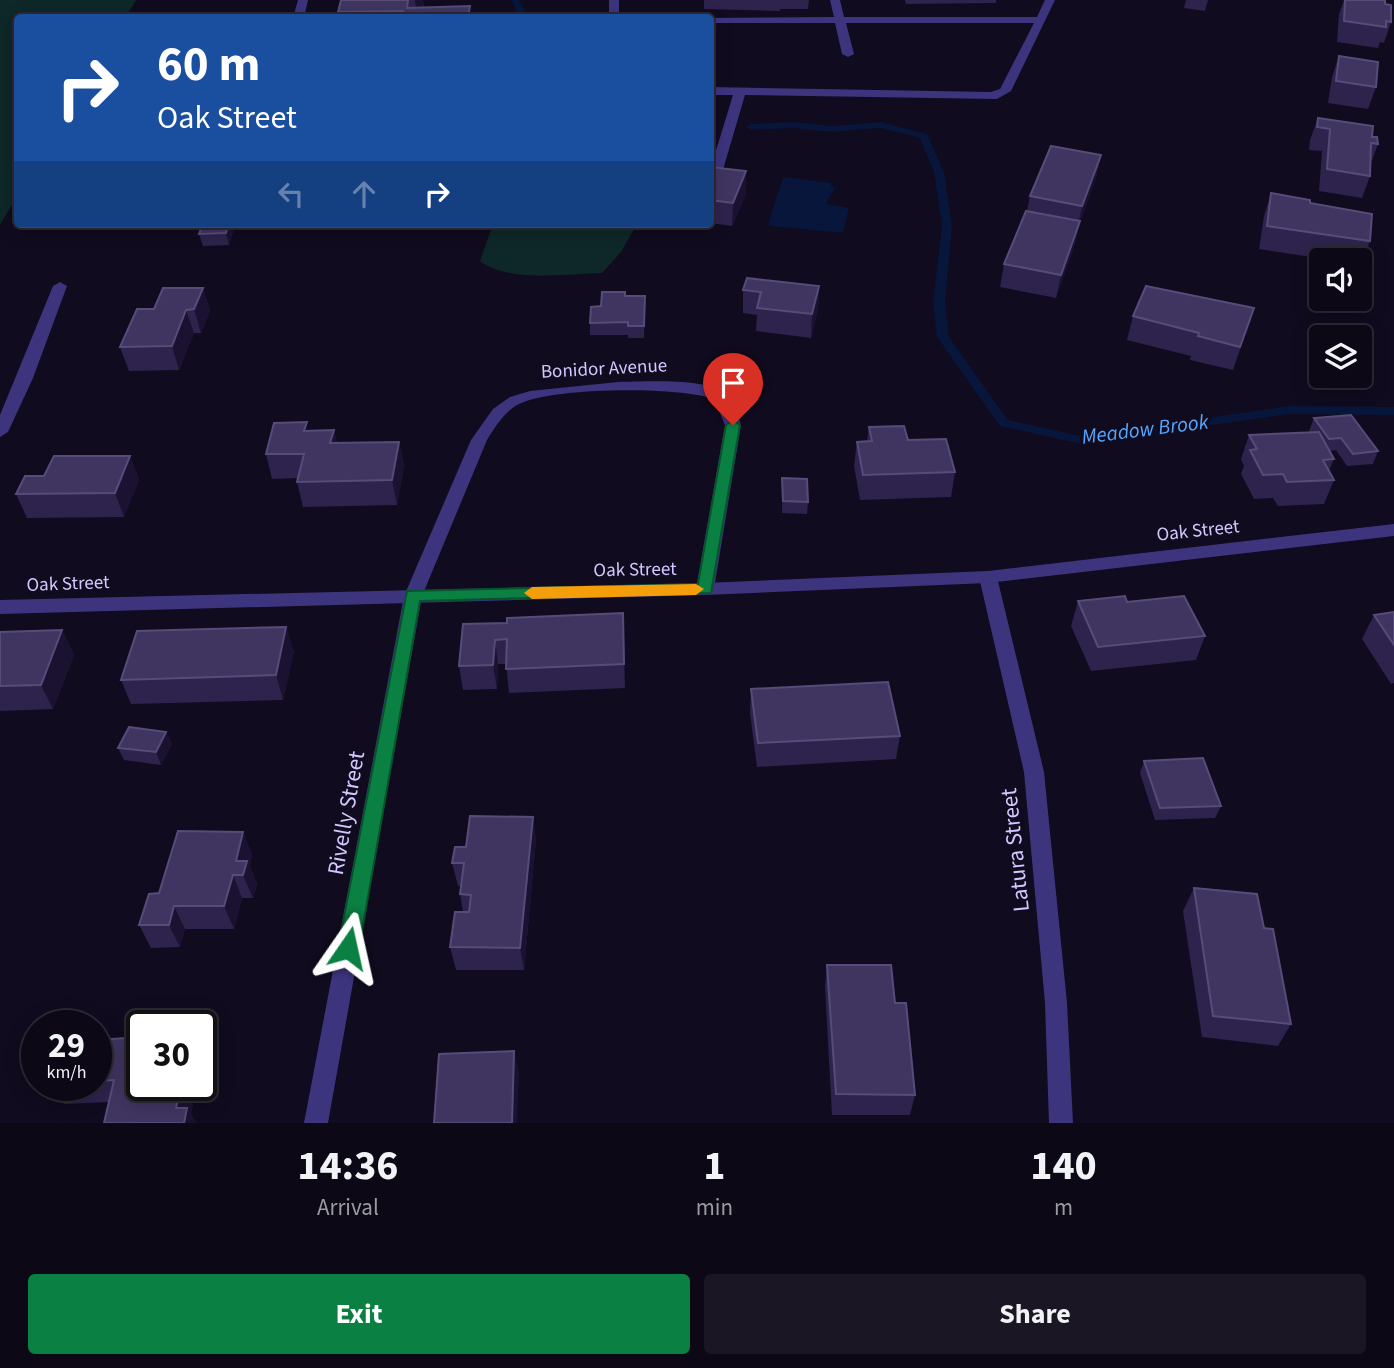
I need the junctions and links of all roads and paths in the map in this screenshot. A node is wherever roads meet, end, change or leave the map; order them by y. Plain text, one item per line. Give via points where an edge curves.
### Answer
1 (835, 0) edge
2 (1050, 0) edge
3 (714, 20) edge
4 (1041, 20) junction
5 (840, 21) junction
6 (848, 54) dead end
7 (714, 92) edge
8 (740, 92) junction
9 (714, 180) edge
10 (60, 286) dead end
11 (0, 432) edge
12 (1394, 530) edge
13 (988, 576) junction
14 (705, 589) junction
15 (412, 596) junction
16 (0, 607) edge
17 (316, 1123) edge
18 (1061, 1123) edge

1 - 5 street
2 - 4 street
3 - 5 street
4 - 5 street
4 - 8 street via 1005,91 993,96
5 - 6 street
7 - 8 street
8 - 9 street
10 - 11 street
12 - 13 street, Oak Street
13 - 14 street, Oak Street
13 - 18 street, Latura Street via 1034,772 1056,1003
14 - 15 street, Oak Street
14 - 15 street, Bonidor Avenue via 733,425 718,395 689,386 669,386 551,391 524,396 505,408 479,440
15 - 16 street, Oak Street
15 - 17 street, Rivelly Street

